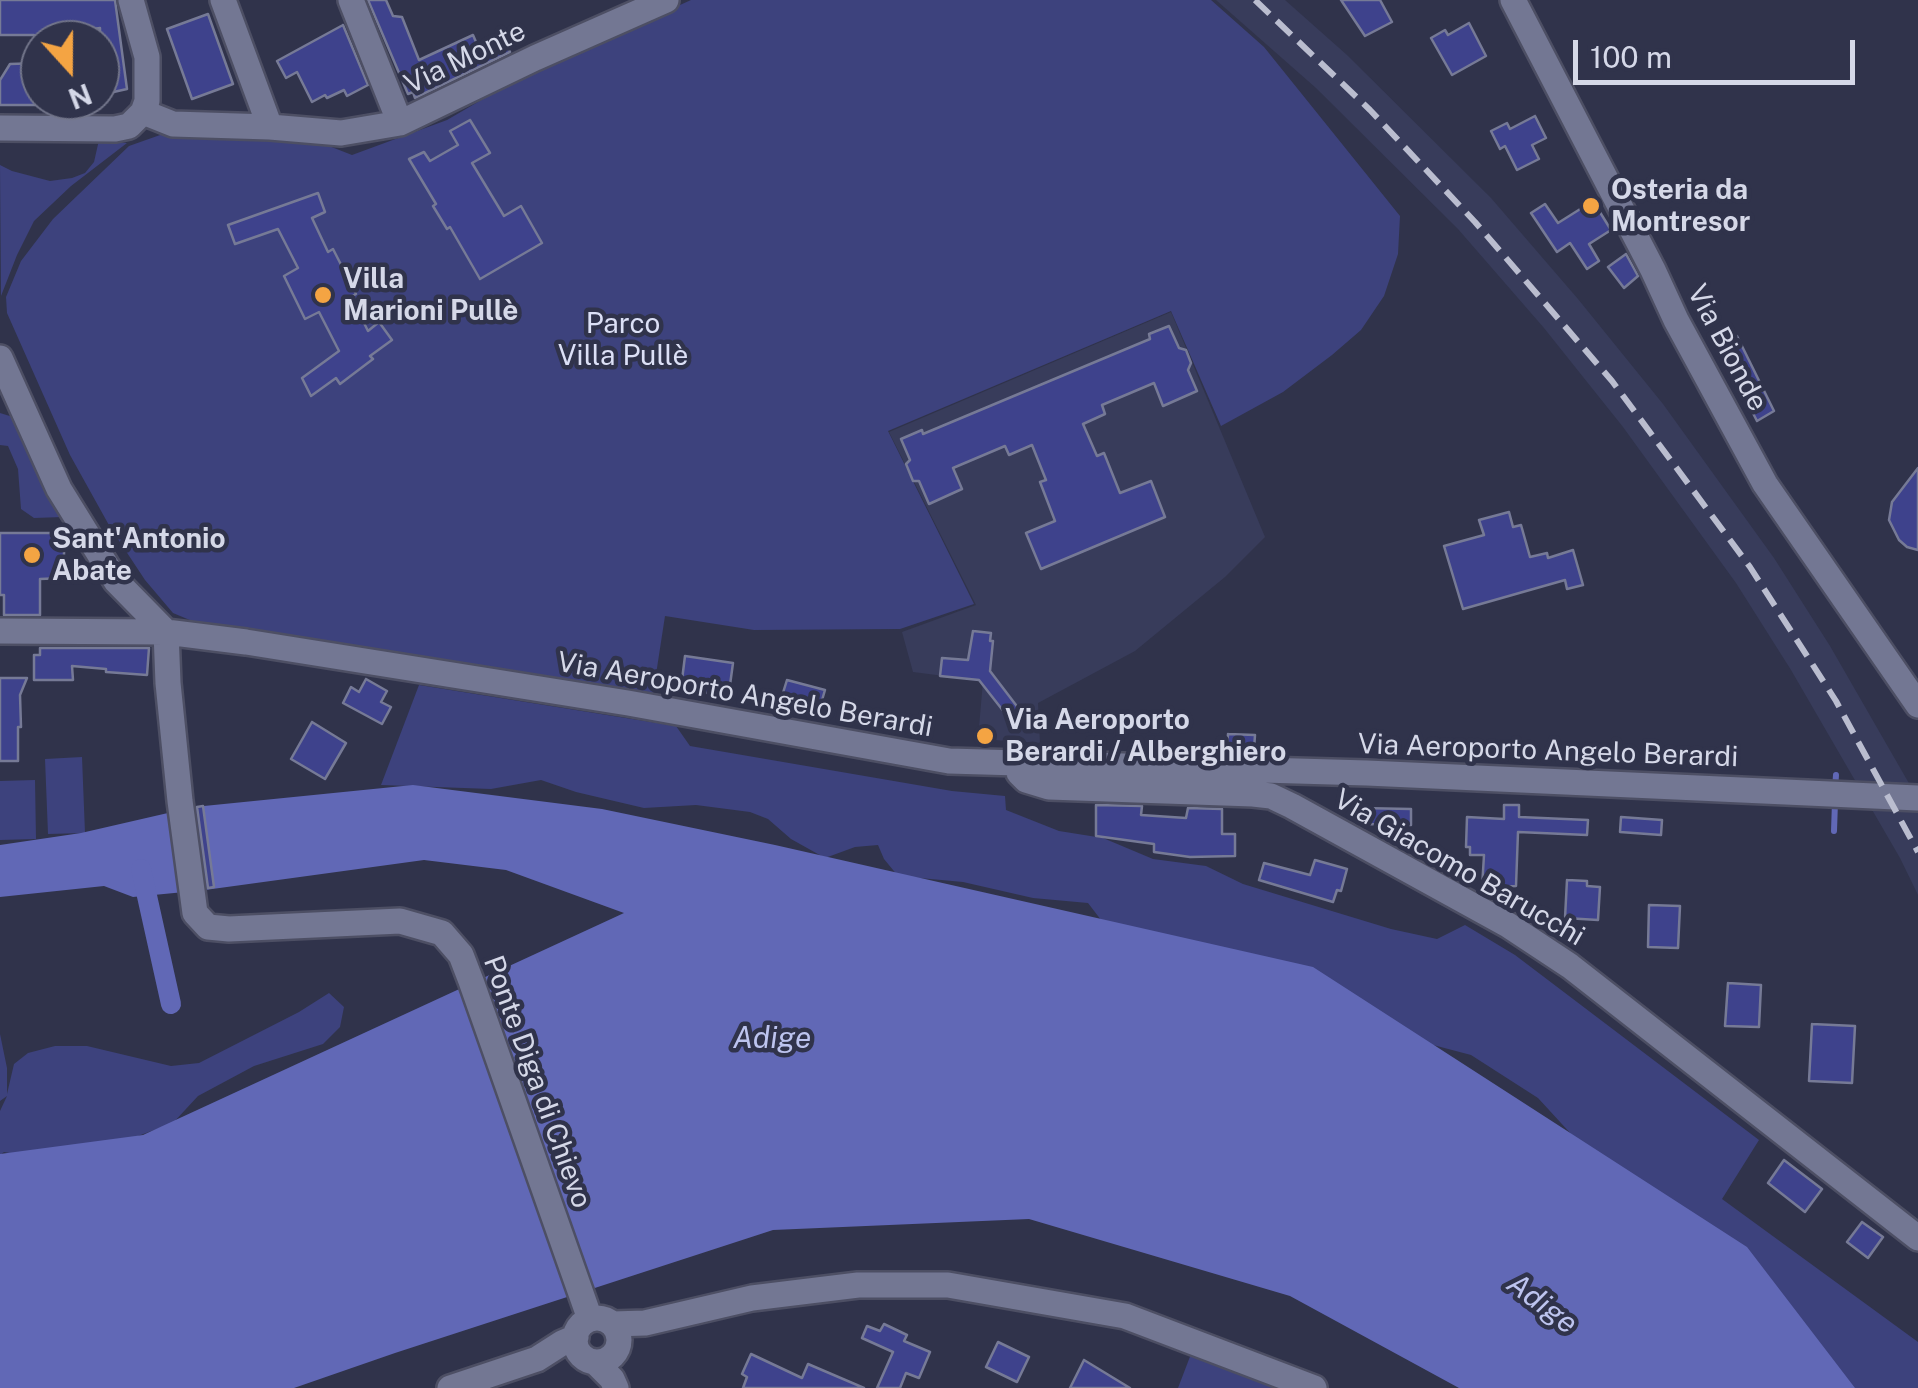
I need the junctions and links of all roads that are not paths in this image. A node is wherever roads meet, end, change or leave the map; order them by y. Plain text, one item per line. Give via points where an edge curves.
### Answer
1 (131, 0) edge
2 (223, 0) edge
3 (351, 0) edge
4 (666, 0) edge
5 (1513, 0) edge
6 (143, 112) junction
7 (400, 123) junction
8 (270, 127) junction
9 (0, 128) edge
10 (0, 358) edge
11 (0, 631) edge
12 (166, 632) junction
13 (1918, 705) edge
14 (1018, 762) junction
15 (1918, 798) edge
16 (1918, 1238) edge
17 (601, 1347) edge
18 (450, 1388) edge
19 (1314, 1388) edge

1 - 6 street via 147,56
2 - 8 street
3 - 7 street, Via Monte
4 - 7 street, Via Monte
5 - 13 street, Via Bionde via 1766,484
6 - 8 street, Via Monte via 173,124
6 - 9 street via 115,129
7 - 8 street, Via Monte via 342,133
10 - 12 street via 60,489 116,581
11 - 12 street, Via Aeroporto Angelo Berardi
12 - 14 street, Via Aeroporto Angelo Berardi via 949,760
12 - 17 street, Ponte Diga di Chievo via 195,913 208,927 229,930 400,920 442,934 461,954
14 - 15 street, Via Aeroporto Angelo Berardi
14 - 16 street, Via Giacomo Barucchi via 1026,780 1049,787 1254,794 1292,806 1570,966
17 - 18 street via 562,1343 538,1359
17 - 19 street via 645,1324 752,1298 858,1285 948,1284 1125,1316

